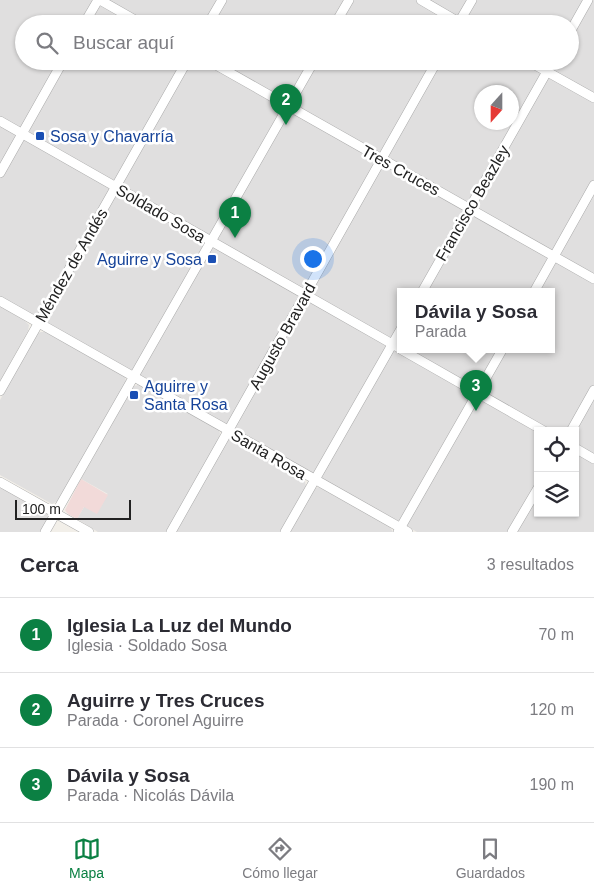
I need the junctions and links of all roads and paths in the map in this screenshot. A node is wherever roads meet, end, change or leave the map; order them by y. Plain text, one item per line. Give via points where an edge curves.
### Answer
1 (99, 0) edge
2 (222, 0) edge
3 (349, 0) edge
4 (421, 0) edge
5 (472, 0) edge
6 (588, 0) edge
7 (90, 15) edge
8 (126, 15) edge
9 (213, 15) edge
10 (340, 15) edge
11 (446, 15) edge
12 (464, 15) edge
13 (579, 16) edge
14 (58, 70) edge
15 (182, 70) edge
16 (225, 70) edge
17 (309, 70) edge
18 (432, 70) edge
19 (544, 70) edge
20 (547, 72) junction
21 (594, 98) edge
22 (288, 106) junction
23 (0, 121) edge
24 (22, 134) junction
25 (382, 159) junction
26 (0, 173) edge
27 (594, 185) edge
28 (116, 186) junction
29 (469, 208) junction
30 (212, 242) junction
31 (554, 256) junction
32 (594, 279) edge
33 (424, 288) edge
34 (536, 288) edge
35 (305, 295) junction
36 (0, 301) edge
37 (38, 323) junction
38 (397, 336) edge
39 (392, 344) junction
40 (397, 346) edge
41 (409, 353) edge
42 (500, 353) edge
43 (134, 378) junction
44 (594, 390) edge
45 (0, 391) edge
46 (478, 393) junction
47 (537, 427) edge
48 (573, 427) edge
49 (228, 430) junction
50 (579, 450) edge
51 (594, 459) edge
52 (314, 480) junction
53 (0, 482) edge
54 (534, 495) edge
55 (56, 513) junction
56 (402, 531) edge
57 (45, 532) edge
58 (89, 532) edge
59 (171, 532) edge
60 (285, 532) edge
61 (512, 532) edge

1 - 7 street
1 - 8 street
2 - 9 street
3 - 10 street
4 - 11 street
5 - 12 street
6 - 13 street
14 - 24 street
15 - 28 street, Méndez de Andés
16 - 22 street, Tres Cruces
17 - 22 street
18 - 25 street, Augusto Bravard
19 - 20 street
20 - 21 street
20 - 29 street, Francisco Beazley
22 - 25 street, Tres Cruces
22 - 30 street
23 - 24 street, Soldado Sosa
24 - 26 street
24 - 28 street, Soldado Sosa
25 - 29 street, Tres Cruces
25 - 35 street, Augusto Bravard
27 - 31 street
28 - 30 street, Soldado Sosa
28 - 37 street, Méndez de Andés
29 - 31 street, Tres Cruces
29 - 33 street, Francisco Beazley
30 - 35 street, Soldado Sosa
30 - 43 street
31 - 32 street, Tres Cruces
31 - 34 street
35 - 39 street, Soldado Sosa
35 - 49 street, Augusto Bravard
36 - 37 street, Santa Rosa
37 - 43 street, Santa Rosa
37 - 45 street, Méndez de Andés
38 - 39 street
39 - 40 street, Soldado Sosa
39 - 52 street
41 - 46 street, Soldado Sosa
42 - 46 street
43 - 49 street, Santa Rosa
43 - 55 street
44 - 48 street
46 - 47 street, Soldado Sosa
46 - 56 street
49 - 52 street, Santa Rosa
49 - 59 street, Augusto Bravard
50 - 51 street
52 - 56 street, Santa Rosa
52 - 60 street
53 - 55 street
54 - 61 street
55 - 57 street
55 - 58 street

